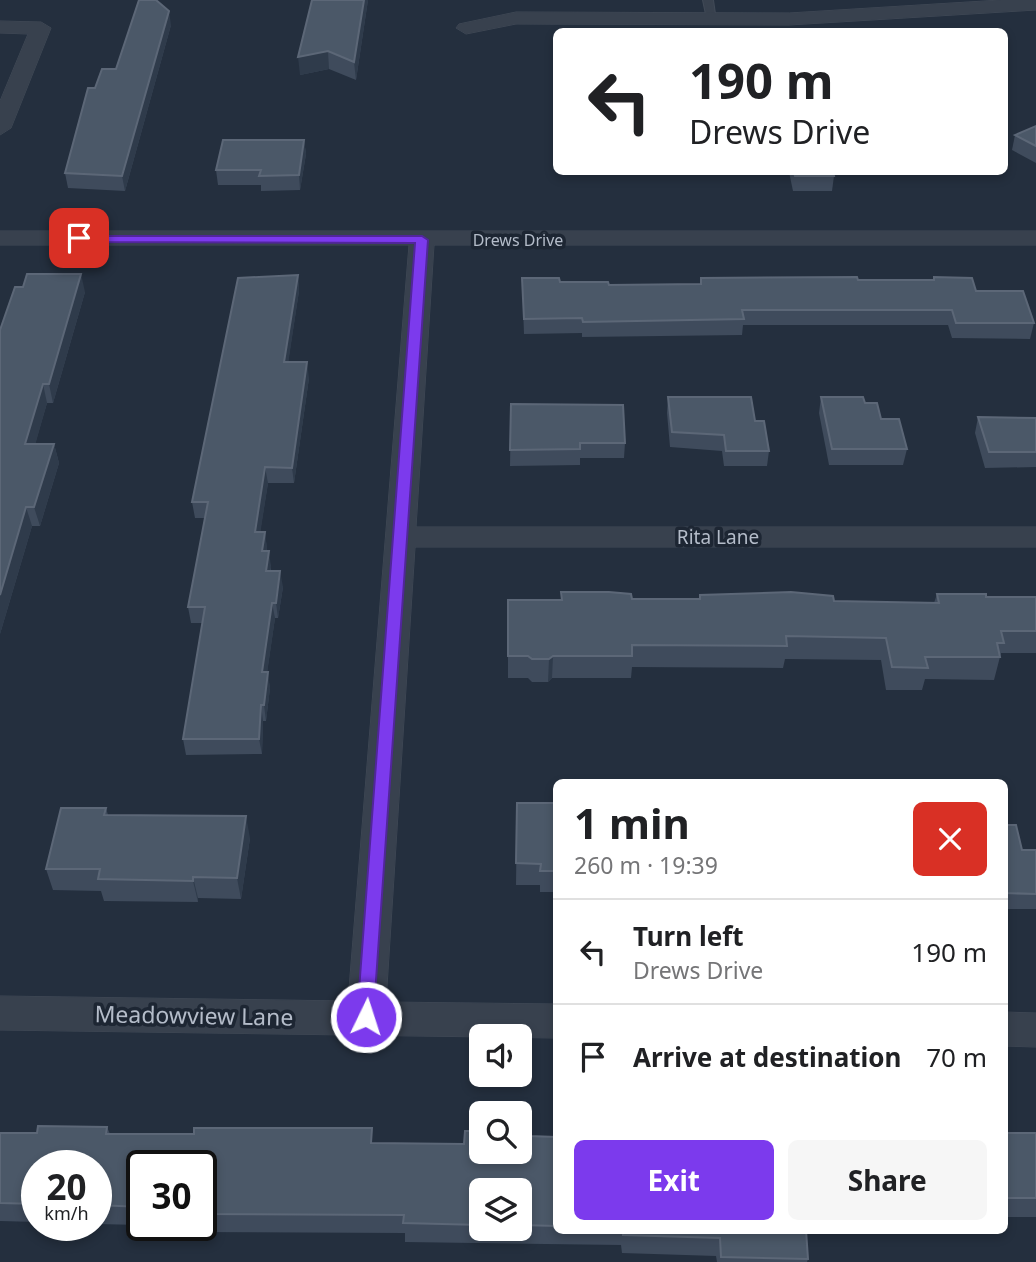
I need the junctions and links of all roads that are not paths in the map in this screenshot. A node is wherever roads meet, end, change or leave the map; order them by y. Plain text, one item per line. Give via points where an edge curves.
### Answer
1 (1031, 6) edge
2 (710, 9) edge
3 (0, 27) edge
4 (466, 28) dead end
5 (0, 128) edge
6 (0, 238) edge
7 (1036, 238) edge
8 (422, 240) junction
9 (401, 537) junction
10 (1036, 537) edge
11 (0, 1013) edge
12 (366, 1017) junction
13 (553, 1021) edge
14 (1008, 1029) edge
15 (1036, 1030) edge

1 - 2 street via 842,17
2 - 4 street via 516,18
3 - 5 street via 41,28
6 - 8 street, Drews Drive
7 - 8 street, Drews Drive
8 - 9 street
9 - 10 street, Rita Lane
9 - 12 street
11 - 12 street, Meadowview Lane
12 - 13 street, Meadowview Lane
14 - 15 street

